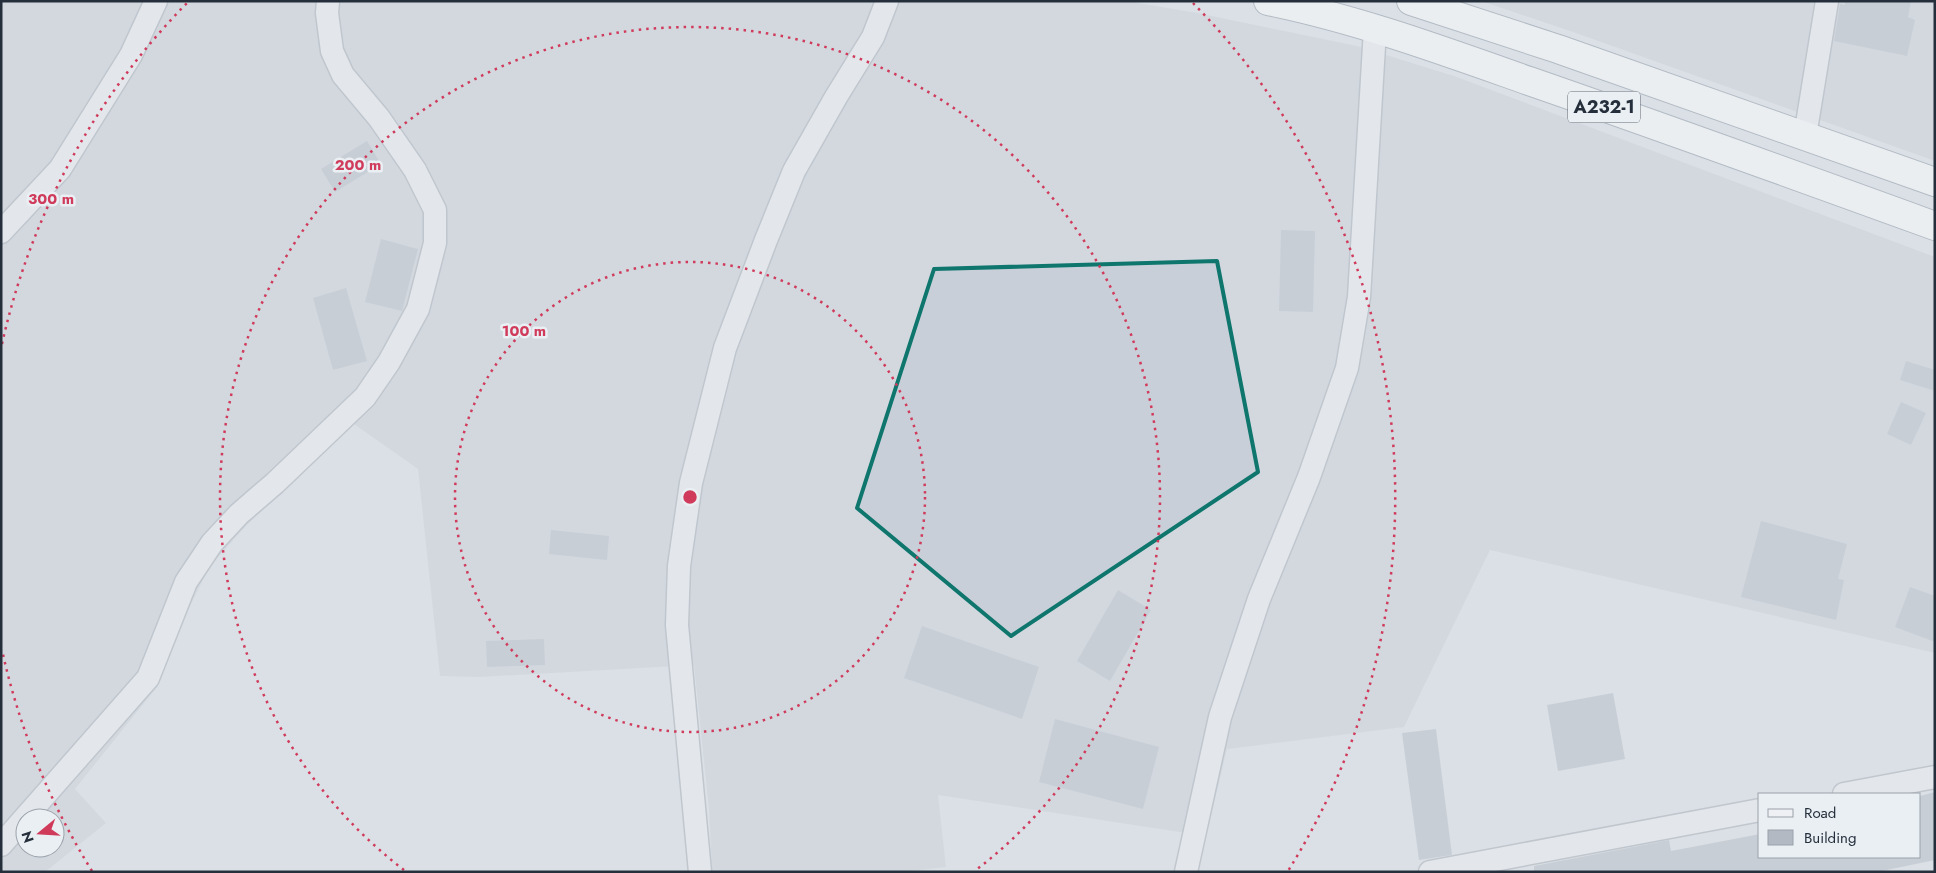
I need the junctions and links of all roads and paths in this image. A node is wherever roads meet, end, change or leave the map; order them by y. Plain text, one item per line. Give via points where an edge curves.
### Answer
1 (156, 1) edge
2 (328, 1) edge
3 (887, 1) edge
4 (1268, 1) edge
5 (1411, 1) edge
6 (1826, 1) edge
7 (1375, 29) junction
8 (1805, 136) junction
9 (1935, 182) edge
10 (1935, 226) edge
11 (1, 232) edge
12 (1935, 777) edge
13 (1849, 793) edge
14 (1758, 810) edge
15 (1, 845) edge
16 (700, 872) edge
17 (1186, 872) edge
18 (1430, 872) edge

1 - 11 street via 131,55 60,169
2 - 15 street via 332,51 343,75 380,118 410,163 435,210 435,244 418,309 389,362 365,396 212,543 186,582 148,678
3 - 16 street via 873,36 794,171 725,348 690,483 679,566 677,625
4 - 7 highway, A232-1
5 - 8 highway, A232-1
6 - 8 street
7 - 10 highway, A232-1 via 1613,110
7 - 17 street via 1359,297 1347,368 1309,477 1258,599 1220,717
8 - 9 highway, A232-1
12 - 13 street
14 - 18 street

